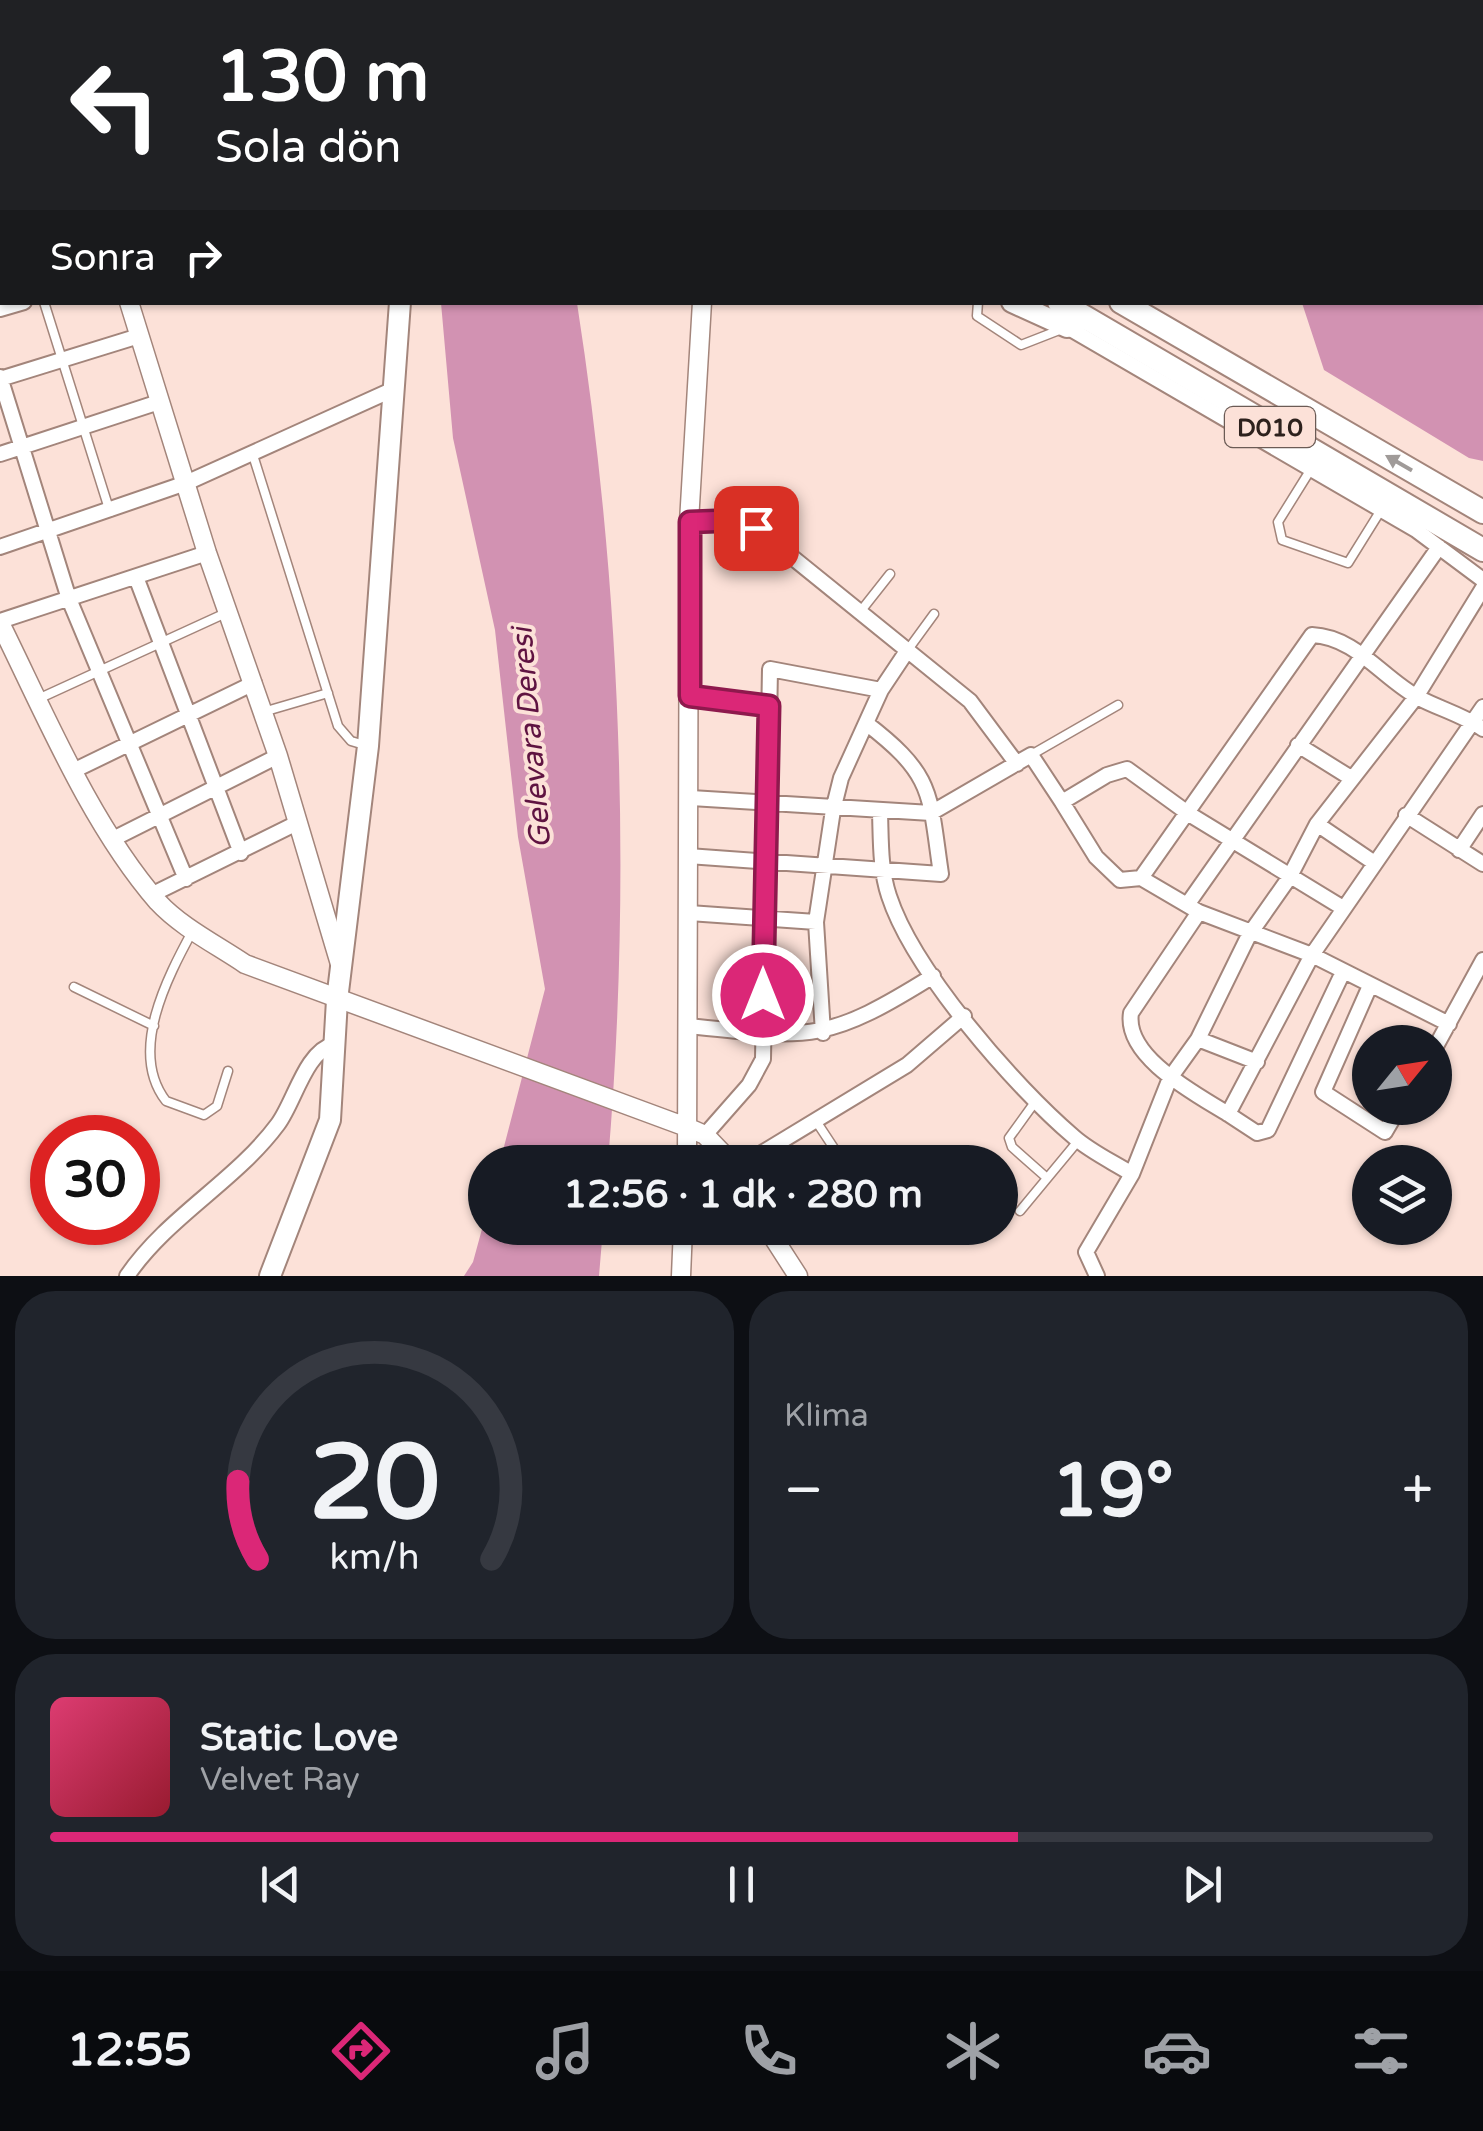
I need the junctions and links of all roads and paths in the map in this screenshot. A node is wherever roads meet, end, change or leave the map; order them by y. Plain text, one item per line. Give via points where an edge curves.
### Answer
1 (45, 305) edge
2 (131, 305) edge
3 (400, 305) edge
4 (702, 305) edge
5 (978, 305) edge
6 (1022, 305) edge
7 (1062, 305) edge
8 (1126, 305) edge
9 (1077, 322) junction
10 (140, 336) junction
11 (61, 359) junction
12 (0, 378) edge
13 (394, 389) junction
14 (159, 402) junction
15 (82, 428) junction
16 (20, 448) junction
17 (252, 452) junction
18 (0, 454) edge
19 (1311, 469) junction
20 (186, 483) junction
21 (1381, 510) junction
22 (110, 512) junction
23 (1483, 512) edge
24 (690, 522) junction
25 (1419, 524) junction
26 (46, 534) junction
27 (0, 546) edge
28 (1439, 547) junction
29 (1483, 550) edge
30 (206, 553) junction
31 (890, 574) dead end
32 (136, 577) junction
33 (1483, 580) edge
34 (1483, 588) edge
35 (68, 600) junction
36 (228, 612) junction
37 (860, 612) junction
38 (934, 614) dead end
39 (0, 622) edge
40 (160, 640) junction
41 (907, 651) junction
42 (1365, 656) junction
43 (98, 670) junction
44 (254, 683) junction
45 (881, 690) junction
46 (328, 693) junction
47 (690, 696) junction
48 (1416, 696) junction
49 (38, 699) junction
50 (1118, 705) dead end
51 (769, 706) junction
52 (1483, 707) edge
53 (263, 712) junction
54 (188, 715) junction
55 (866, 723) junction
56 (1477, 725) edge
57 (128, 744) junction
58 (1298, 745) junction
59 (368, 746) junction
60 (1031, 755) junction
61 (278, 756) junction
62 (1017, 764) junction
63 (73, 771) junction
64 (1351, 778) junction
65 (215, 788) junction
66 (691, 798) junction
67 (1062, 802) junction
68 (767, 804) junction
69 (834, 810) junction
70 (880, 812) junction
71 (932, 813) junction
72 (1189, 814) junction
73 (1483, 814) edge
74 (1406, 815) junction
75 (158, 816) junction
76 (297, 824) junction
77 (1317, 824) junction
78 (115, 838) junction
79 (1232, 842) junction
80 (1460, 850) junction
81 (241, 854) junction
82 (688, 856) junction
83 (768, 862) junction
84 (1373, 862) junction
85 (1483, 864) edge
86 (826, 867) junction
87 (882, 870) junction
88 (1141, 878) junction
89 (1288, 878) junction
90 (186, 879) junction
91 (153, 894) junction
92 (1343, 908) junction
93 (1193, 909) junction
94 (689, 913) junction
95 (763, 915) junction
96 (816, 922) junction
97 (193, 930) junction
98 (1249, 935) junction
99 (1312, 955) junction
100 (1483, 960) edge
101 (342, 969) junction
102 (1343, 972) junction
103 (933, 976) junction
104 (74, 987) dead end
105 (1369, 988) junction
106 (342, 1002) junction
107 (964, 1016) junction
108 (1449, 1024) joint
109 (1353, 1025) edge
110 (154, 1026) junction
111 (689, 1026) junction
112 (1352, 1026) edge
113 (824, 1033) junction
114 (764, 1034) junction
115 (1198, 1039) junction
116 (334, 1044) junction
117 (1257, 1062) junction
118 (228, 1071) dead end
119 (1170, 1078) junction
120 (1035, 1102) junction
121 (1352, 1111) edge
122 (1228, 1114) junction
123 (816, 1121) junction
124 (697, 1132) junction
125 (1078, 1140) junction
126 (693, 1145) edge
127 (712, 1145) edge
128 (776, 1145) edge
129 (831, 1145) edge
130 (1132, 1174) junction
131 (1047, 1178) junction
132 (1020, 1211) dead end
133 (682, 1245) edge
134 (779, 1245) edge
135 (791, 1272) edge
136 (127, 1276) edge
137 (270, 1276) edge
138 (680, 1276) edge
139 (1097, 1276) edge

1 - 11 lane
2 - 10 street
3 - 13 main road
4 - 24 street
5 - 9 lane via 977,316 1021,345
6 - 9 main road
7 - 9 highway, D010
23 -> 8 highway, D010
9 - 19 street
9 - 25 highway, D010
10 - 11 street
10 - 14 street
11 - 12 street
11 - 15 lane
12 - 16 street
13 - 17 street
13 - 59 main road
14 - 15 street
14 - 20 street
15 - 16 street
15 - 22 lane
16 - 18 street
16 - 26 street
17 - 20 street
17 - 46 lane
19 - 21 street
19 - 21 lane via 1278,522 1282,540 1348,563
20 - 22 street
20 - 30 street
21 - 25 street
22 - 26 street
24 - 37 street via 742,520
24 - 47 street
25 - 28 street
25 - 29 highway, D010
26 - 27 street
26 - 35 street
28 - 33 street
28 - 42 street
30 - 32 street
30 - 36 street
31 - 37 lane
32 - 35 street
32 - 40 street
34 - 48 street
35 - 39 street
35 - 43 street
36 - 40 lane
36 - 44 street
37 - 41 street
38 - 41 lane
39 - 49 street
40 - 43 lane
40 - 54 street
41 - 45 street
41 - 62 street via 970,700
42 - 48 street
42 - 58 street
42 - 72 street via 1312,635
43 - 49 lane
43 - 57 street
44 - 53 street
44 - 54 street
45 - 51 street via 770,669
45 - 55 street
46 - 53 lane
46 - 59 lane via 342,732
47 - 51 lane
47 - 66 street
48 - 56 street
48 - 64 street
49 - 63 street
50 - 60 lane
51 - 68 street
52 - 56 street
53 - 61 street
54 - 57 street
54 - 65 street
55 - 69 street
55 - 71 street via 914,764
56 - 74 street
57 - 63 street
57 - 75 street
58 - 64 street
58 - 79 street
59 - 101 main road
60 - 62 street
60 - 67 street
61 - 65 street
61 - 76 street
62 - 71 street
63 - 78 street
64 - 77 street
65 - 75 street
65 - 81 street
66 - 68 street
66 - 82 street
67 - 72 street via 1127,769
67 - 88 street via 1096,857 1120,880
68 - 69 street
68 - 83 street
69 - 70 street
69 - 86 street
70 - 71 street
70 - 87 street
71 - 87 street via 940,874
72 - 79 street
72 - 88 street
73 - 80 street
74 - 80 street
74 - 84 street
75 - 78 street
75 - 90 street
76 - 81 street
76 - 101 street
77 - 84 street
77 - 89 street
78 - 91 street
79 - 89 street
79 - 93 street
80 - 85 street
81 - 90 street
82 - 83 street
82 - 94 street
83 - 86 street
83 - 95 street
84 - 92 street
86 - 87 street
86 - 96 street
87 - 103 street via 900,926
88 - 93 street
89 - 92 street
89 - 98 street
90 - 91 street
91 - 97 street
92 - 99 street
93 - 98 street
93 - 119 street via 1129,1026
94 - 95 street
94 - 111 street
95 - 96 street
95 - 114 street
96 - 113 street
97 - 106 street via 245,964
97 - 110 lane
98 - 99 street
98 - 115 street
99 - 102 street
99 - 117 street
100 - 108 street
101 - 106 main road
102 - 105 street
102 - 122 street via 1268,1130 1256,1133
103 - 107 street
103 - 113 street
104 - 110 lane
105 - 108 street
105 - 109 street
106 - 116 main road
106 - 124 street
107 - 120 street
107 - 123 street via 908,1065
110 - 118 lane via 150,1072 166,1101 210,1113
111 - 114 street
111 - 124 street
112 - 121 street via 1323,1092
113 - 114 street
114 - 124 street via 759,1070
115 - 117 street
115 - 119 street
116 - 136 street via 318,1053 279,1123 235,1173 160,1235
116 - 137 main road via 330,1120
117 - 122 street
119 - 122 street
119 - 130 street
120 - 125 street
120 - 131 lane via 1009,1138
123 - 128 street
123 - 129 lane
124 - 126 street
124 - 127 street
125 - 130 street
125 - 131 lane
130 - 139 street via 1086,1252
131 - 132 lane
133 - 138 street
134 - 135 street

